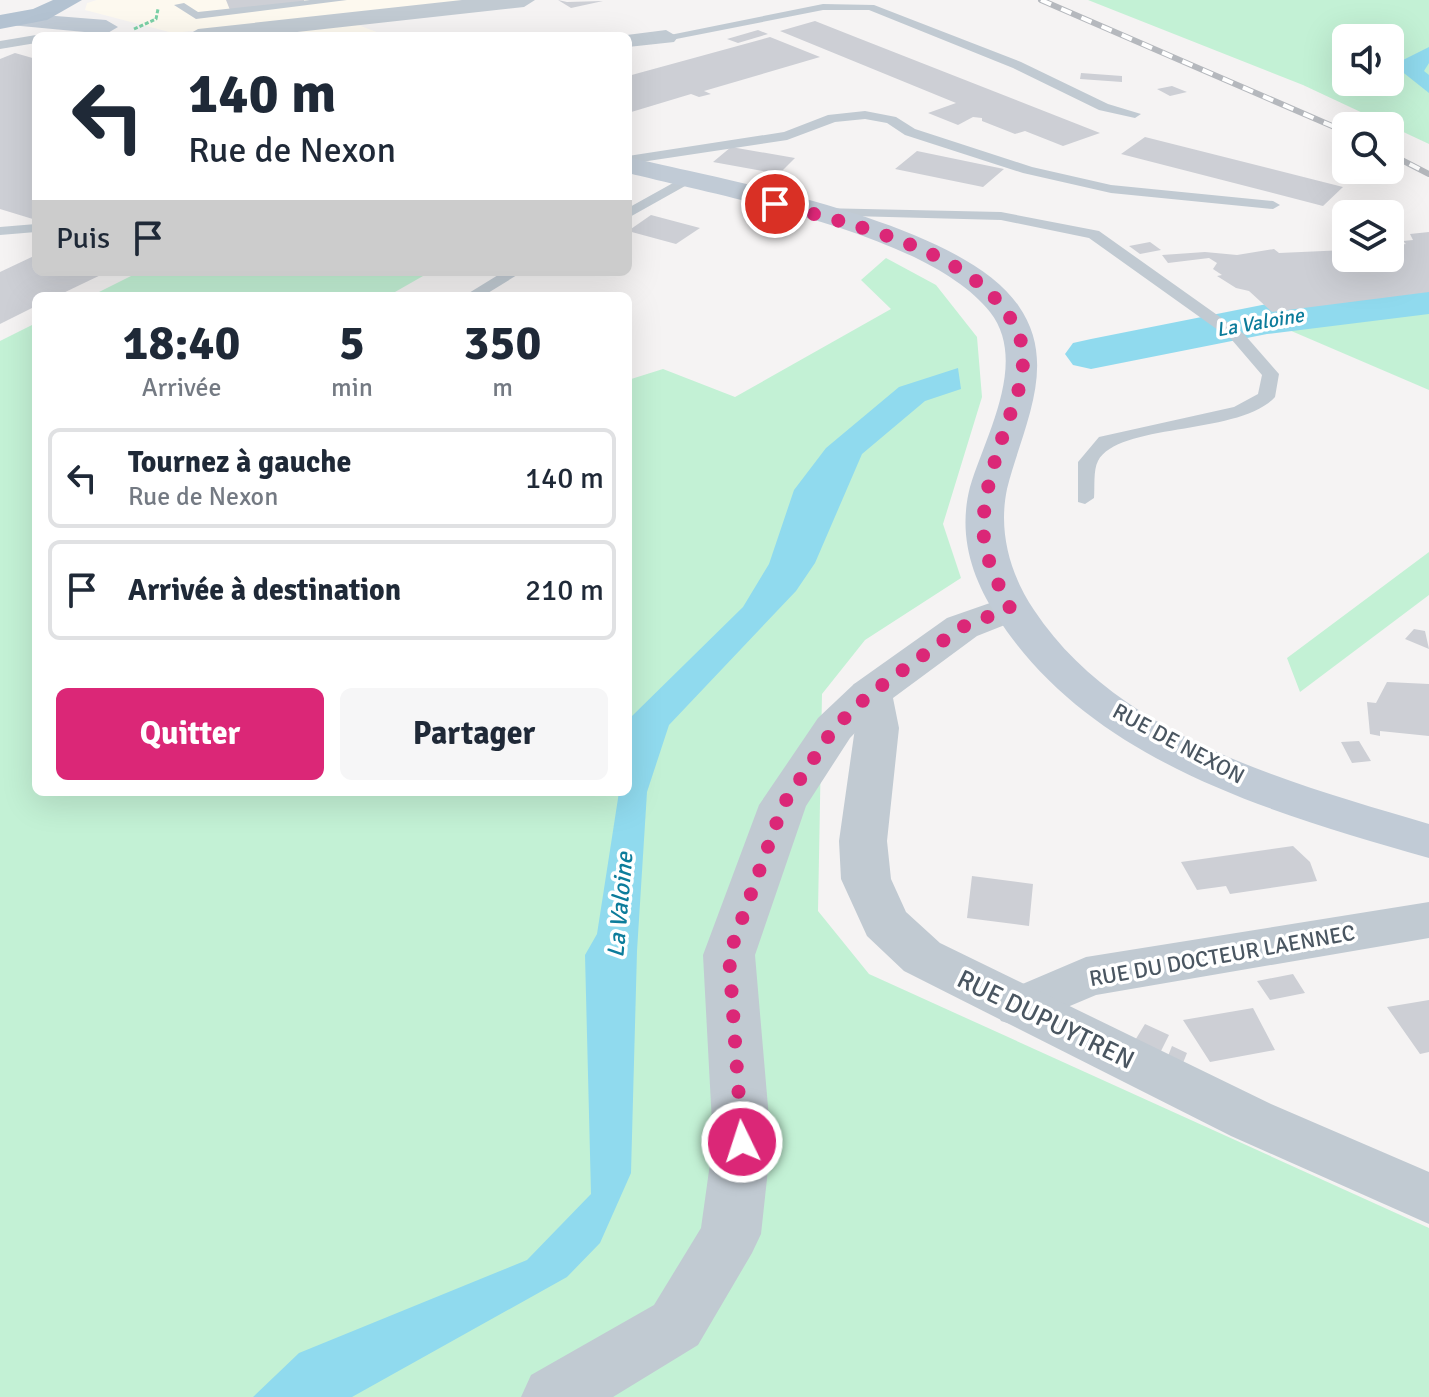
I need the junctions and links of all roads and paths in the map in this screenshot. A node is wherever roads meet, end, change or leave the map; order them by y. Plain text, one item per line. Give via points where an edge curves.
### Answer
1 (341, 0) edge
2 (524, 0) edge
3 (68, 3) edge
4 (180, 5) joint
5 (9, 21) edge
6 (116, 30) junction
7 (217, 32) edge
8 (666, 37) joint
9 (32, 40) edge
10 (632, 40) edge
11 (0, 45) edge
12 (1135, 114) dead end
13 (632, 162) edge
14 (632, 164) edge
15 (687, 181) junction
16 (1273, 205) dead end
17 (632, 212) edge
18 (805, 212) junction
19 (32, 228) edge
20 (0, 231) edge
21 (507, 276) edge
22 (479, 292) edge
23 (1085, 498) dead end
24 (1010, 608) junction
25 (870, 694) junction
26 (1429, 841) edge
27 (1429, 920) edge
28 (1020, 1007) junction
29 (1429, 1199) edge
30 (554, 1397) edge

1 - 4 lane via 196,16
2 - 7 street via 266,22
3 - 5 main road
3 - 6 main road
4 - 6 path via 159,9 149,24
5 - 6 main road
8 - 10 street
8 - 12 lane via 823,7 870,7 1017,65 1104,107
9 - 11 lane
13 - 16 lane via 787,136 833,118 865,115 1028,170 1111,189
14 - 15 main road, RUE DE NEXON
15 - 17 lane
15 - 18 main road, RUE DE NEXON
18 - 23 lane via 1001,216 1094,234 1238,337 1271,374 1266,397 1240,411 1105,441 1087,462
18 - 24 main road, RUE DE NEXON via 924,251 969,275 1004,308 1023,347 1021,382 983,519 985,544
19 - 20 lane
21 - 22 lane
24 - 25 street via 962,627
24 - 26 main road, RUE DE NEXON via 1059,668 1134,724 1278,792
25 - 28 street, RUE DUPUYTREN via 877,728 863,841 866,879 885,923 922,957
25 - 30 street via 834,728 783,805 729,955 742,1142 731,1234 676,1325
27 - 28 street, RUE DU DOCTEUR LAENNEC via 1086,977
28 - 29 street, RUE DUPUYTREN via 1251,1120

